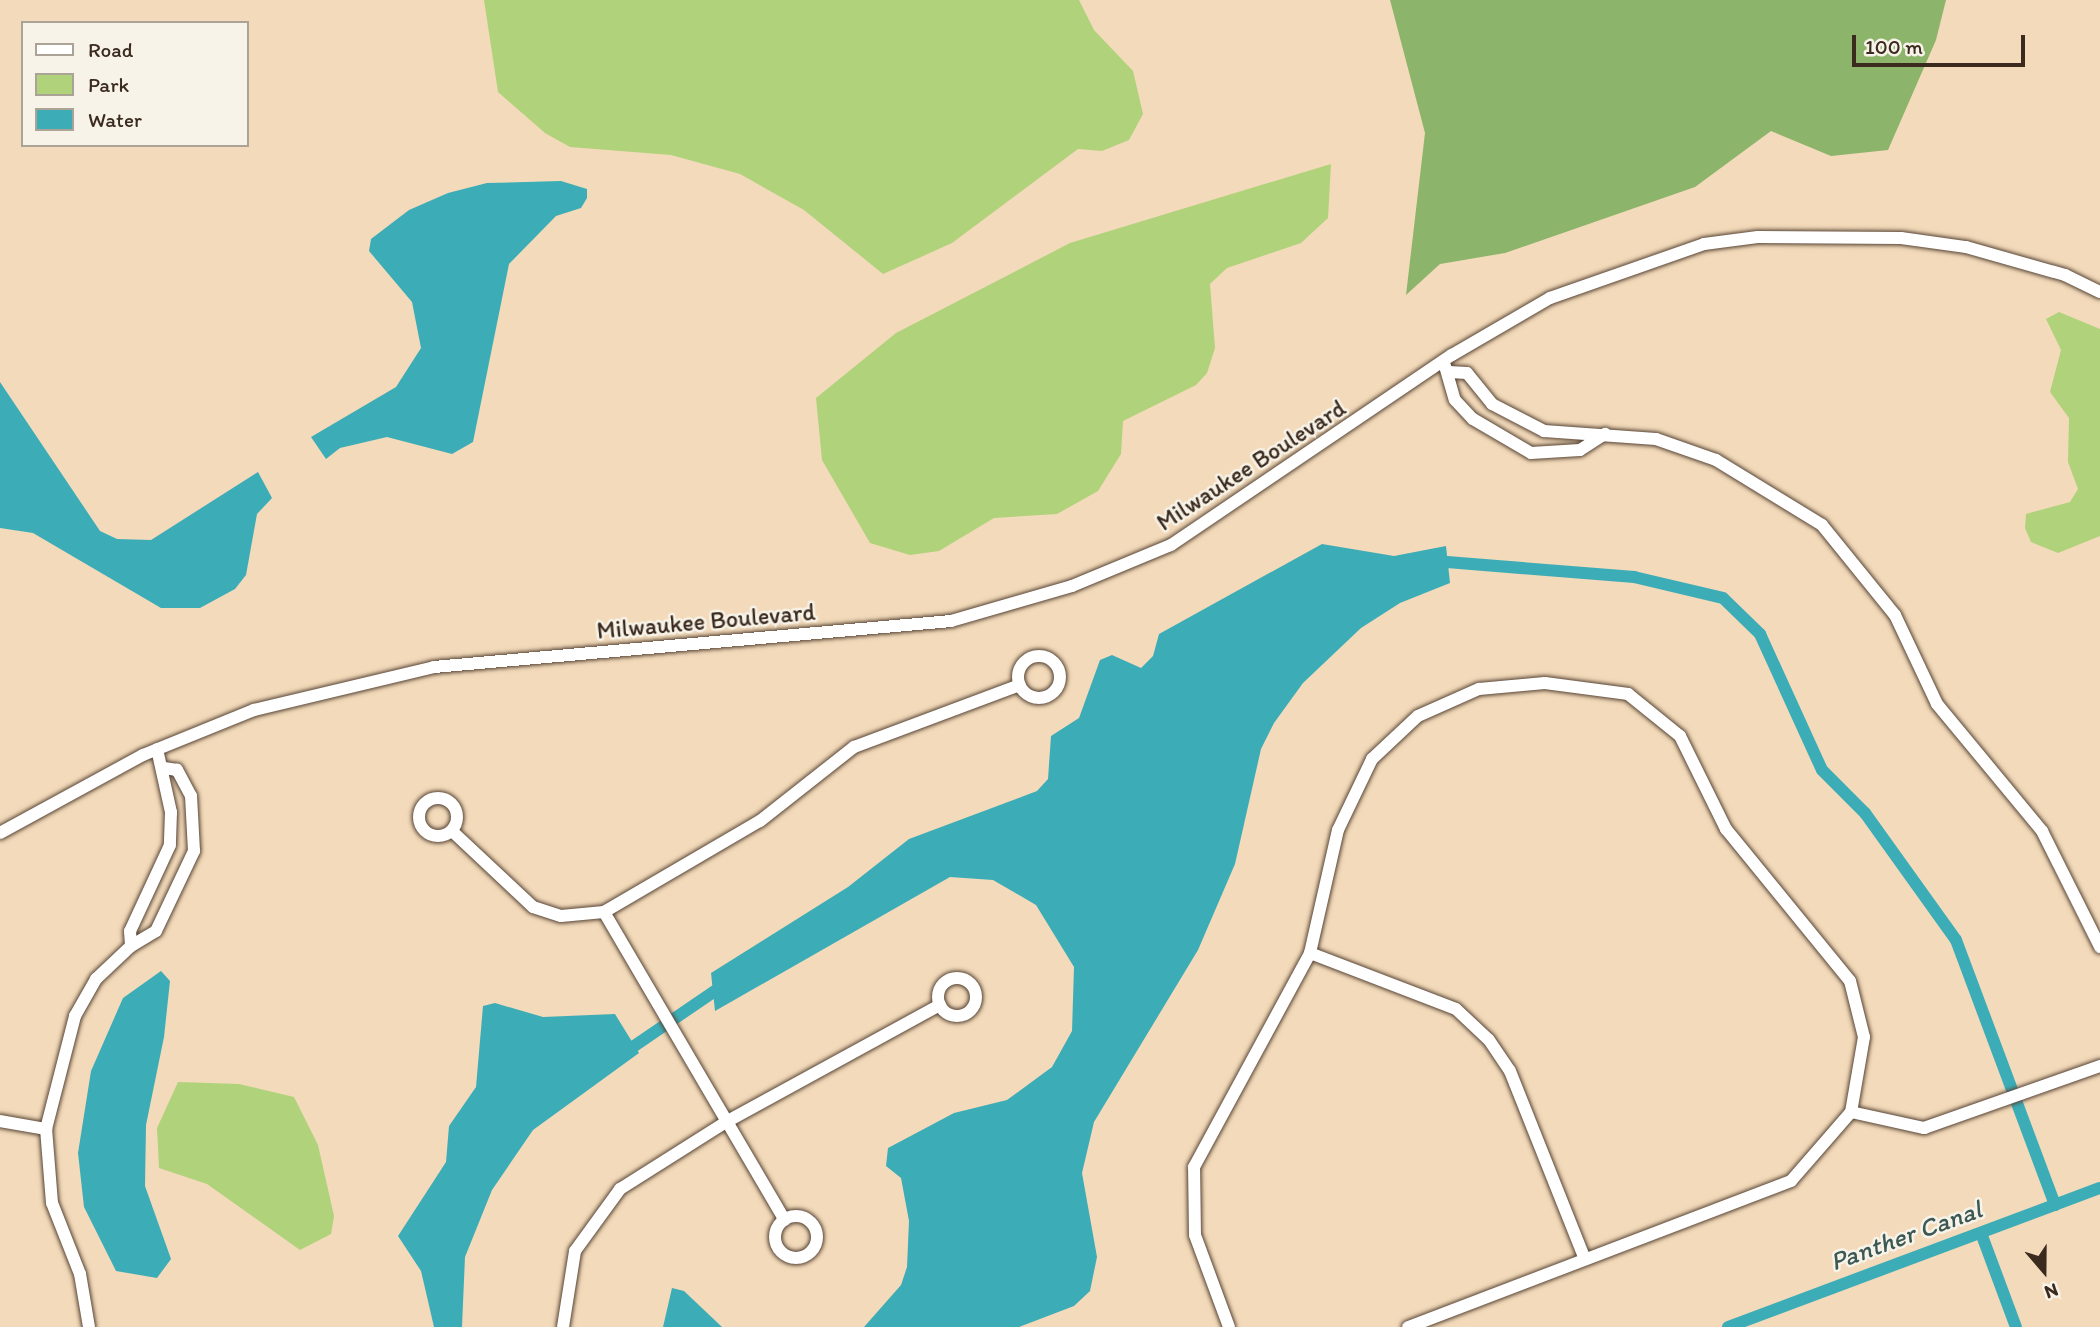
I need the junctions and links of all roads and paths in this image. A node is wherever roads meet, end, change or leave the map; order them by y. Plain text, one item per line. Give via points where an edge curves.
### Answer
1 (2100, 292) edge
2 (1446, 367) junction
3 (1512, 419) junction
4 (1606, 434) junction
5 (1500, 440) junction
6 (1020, 685) dead end
7 (157, 749) junction
8 (164, 768) junction
9 (452, 831) dead end
10 (0, 833) edge
11 (159, 880) junction
12 (180, 891) junction
13 (604, 912) junction
14 (131, 946) junction
15 (2100, 947) edge
16 (1310, 953) junction
17 (940, 1005) dead end
18 (2100, 1066) edge
19 (1851, 1112) junction
20 (0, 1121) edge
21 (726, 1122) junction
22 (46, 1129) junction
23 (785, 1220) dead end
24 (1585, 1259) junction
25 (89, 1327) edge
26 (563, 1327) edge
27 (1229, 1327) edge
28 (1408, 1327) edge

1 - 2 street, Milwaukee Boulevard via 2066,275 1966,247 1845,234 1758,237 1704,244 1550,298
2 - 3 street via 1467,373
2 - 5 street via 1455,400
2 - 7 street, Milwaukee Boulevard via 1171,545 1072,586 951,621 434,667 254,710
3 - 4 street via 1544,431
3 - 5 street
4 - 5 street via 1562,454 1531,453
4 - 15 street via 1678,445 1746,473 1822,525 1895,615 1937,704 2060,859
6 - 13 street via 854,747 760,821
7 - 8 street
7 - 10 street, Milwaukee Boulevard
8 - 11 street via 172,828
8 - 12 street via 177,770 195,812 194,850
9 - 13 street via 533,907 561,916
11 - 12 street
11 - 14 street via 130,930
12 - 14 street via 147,940
13 - 21 street
14 - 22 street via 96,979 75,1016
16 - 19 street via 1343,815 1391,738 1444,701 1494,685 1615,690 1655,711 1681,736 1726,829 1850,981 1864,1037
16 - 24 street via 1456,1009 1489,1040 1510,1071
16 - 27 street via 1194,1167 1195,1235
17 - 21 street
18 - 19 street via 1924,1128
19 - 24 street via 1791,1181
20 - 22 street
21 - 23 street
21 - 26 street via 640,1174 604,1205 575,1251
22 - 25 street via 52,1203 80,1274
24 - 28 street

